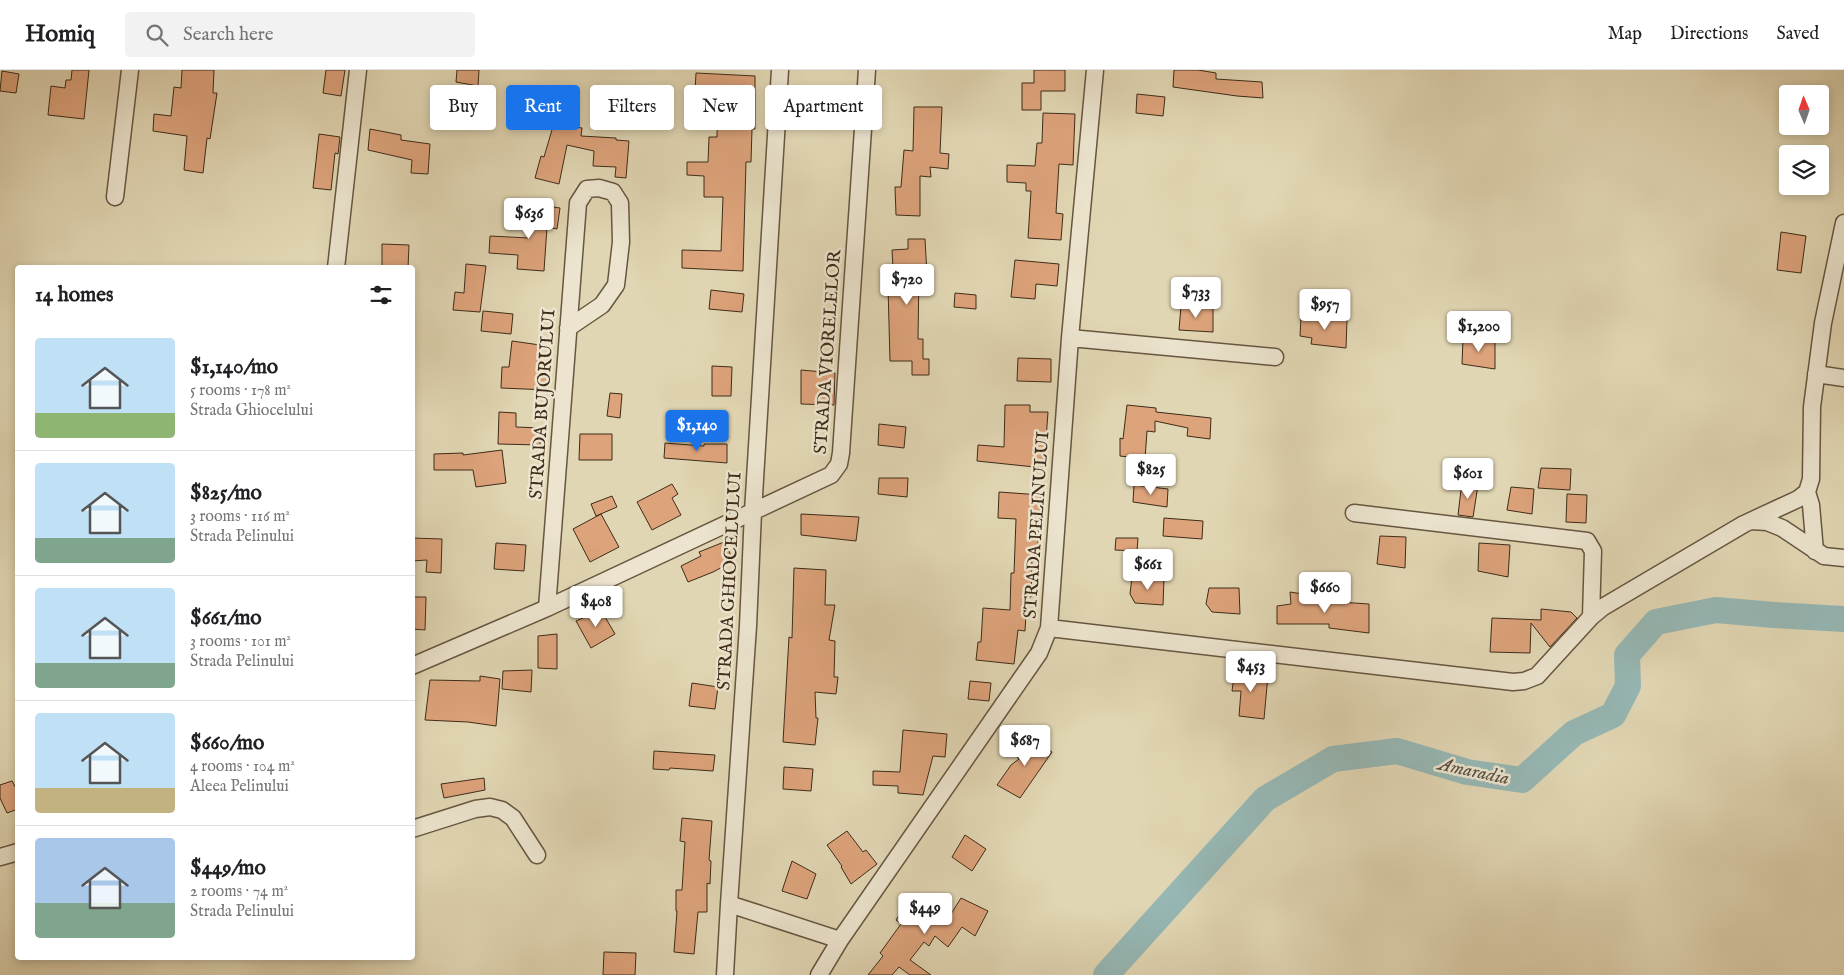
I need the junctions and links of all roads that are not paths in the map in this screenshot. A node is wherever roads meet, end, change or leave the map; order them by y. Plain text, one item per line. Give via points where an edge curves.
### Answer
1 (130, 70) edge
2 (358, 70) edge
3 (780, 70) edge
4 (867, 70) edge
5 (1095, 70) edge
6 (115, 197) dead end
7 (1844, 223) edge
8 (336, 265) edge
9 (568, 328) junction
10 (1070, 338) junction
11 (1275, 357) dead end
12 (1816, 374) junction
13 (1844, 378) edge
14 (1807, 492) junction
15 (753, 512) junction
16 (1354, 513) dead end
17 (1752, 520) junction
18 (1815, 551) junction
19 (1844, 558) edge
20 (547, 608) junction
21 (1591, 618) junction
22 (1049, 628) junction
23 (415, 665) edge
24 (415, 828) edge
25 (15, 853) edge
26 (537, 856) dead end
27 (0, 857) edge
28 (729, 904) junction
29 (840, 940) junction
30 (725, 975) edge
31 (819, 975) edge

1 - 6 street
2 - 8 street
3 - 15 street, STRADA GHIOCELULUI
4 - 15 street, STRADA VIORELELOR via 839,464 831,475
5 - 10 street, STRADA PELINULUI
7 - 12 street
9 - 9 street, STRADA BUJORULUI via 602,305 616,285 621,242 620,203 613,192 599,188 587,190 578,203
9 - 20 street, STRADA BUJORULUI
10 - 11 street
10 - 22 street, STRADA PELINULUI
12 - 13 street
12 - 14 street via 1811,479
14 - 17 street
14 - 18 street
15 - 20 street, STRADA VIORELELOR
15 - 28 street, STRADA GHIOCELULUI
16 - 21 street via 1587,541 1593,551
17 - 18 street via 1782,528
17 - 21 street via 1603,607
18 - 19 street via 1824,556
20 - 23 street, STRADA VIORELELOR
21 - 22 street via 1537,676 1513,682
22 - 29 street, STRADA PELINULUI via 1040,653
24 - 26 street via 490,807 513,818
25 - 27 street
28 - 29 street
28 - 30 street, STRADA GHIOCELULUI
29 - 31 street, STRADA PELINULUI

